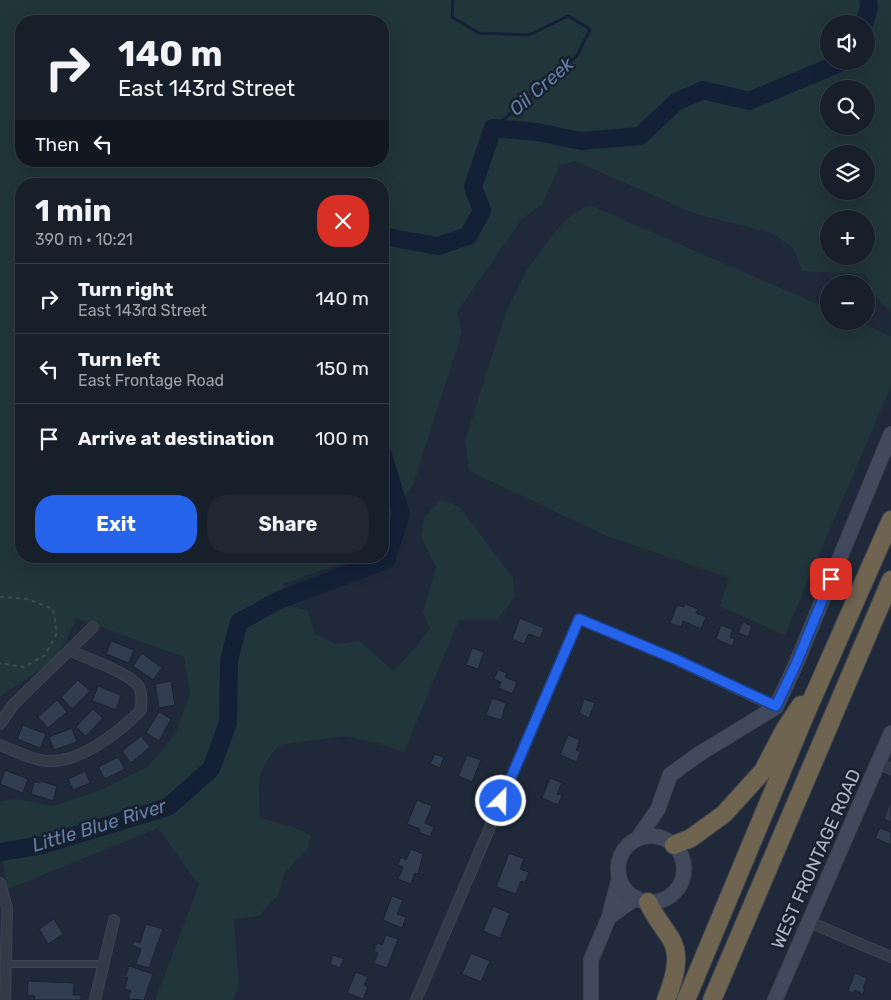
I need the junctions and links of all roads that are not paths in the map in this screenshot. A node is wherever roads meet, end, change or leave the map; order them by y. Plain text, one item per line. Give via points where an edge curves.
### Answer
1 (891, 434) edge
2 (891, 520) edge
3 (891, 580) edge
4 (93, 627) dead end
5 (69, 650) junction
6 (829, 660) junction
7 (776, 706) junction
8 (0, 724) edge
9 (891, 733) edge
10 (0, 745) edge
11 (885, 766) edge
12 (658, 809) junction
13 (638, 838) junction
14 (670, 841) junction
15 (619, 879) junction
16 (0, 883) edge
17 (642, 900) junction
18 (609, 917) junction
19 (114, 920) dead end
20 (809, 922) junction
21 (891, 958) edge
22 (6, 964) junction
23 (103, 964) junction
24 (5, 1000) edge
25 (95, 1000) edge
26 (416, 1000) edge
27 (591, 1000) edge
28 (666, 1000) edge
29 (686, 1000) edge
30 (712, 1000) edge
31 (775, 1000) edge

1 - 7 street
2 - 6 highway
3 - 30 highway
4 - 5 street
5 - 8 street via 13,705
5 - 10 street via 131,678 142,694 141,710 106,740 63,760 41,760
6 - 14 highway via 763,771 724,814 691,838
6 - 29 highway
7 - 12 street via 670,775
7 - 26 street via 579,619
9 - 11 street, WEST FRONTAGE ROAD
11 - 20 street, WEST FRONTAGE ROAD
12 - 13 street
12 - 14 street
13 - 14 street via 655,835
13 - 15 street via 619,856
14 - 17 street via 681,853 684,864 681,885 665,899 654,902
15 - 17 street via 624,889
15 - 18 street
16 - 22 street via 8,908
17 - 18 street
17 - 28 highway via 672,940 676,957 674,978
18 - 27 street via 592,960
19 - 23 street
20 - 21 street
20 - 31 street, WEST FRONTAGE ROAD
22 - 23 lane
22 - 24 street
23 - 25 street

